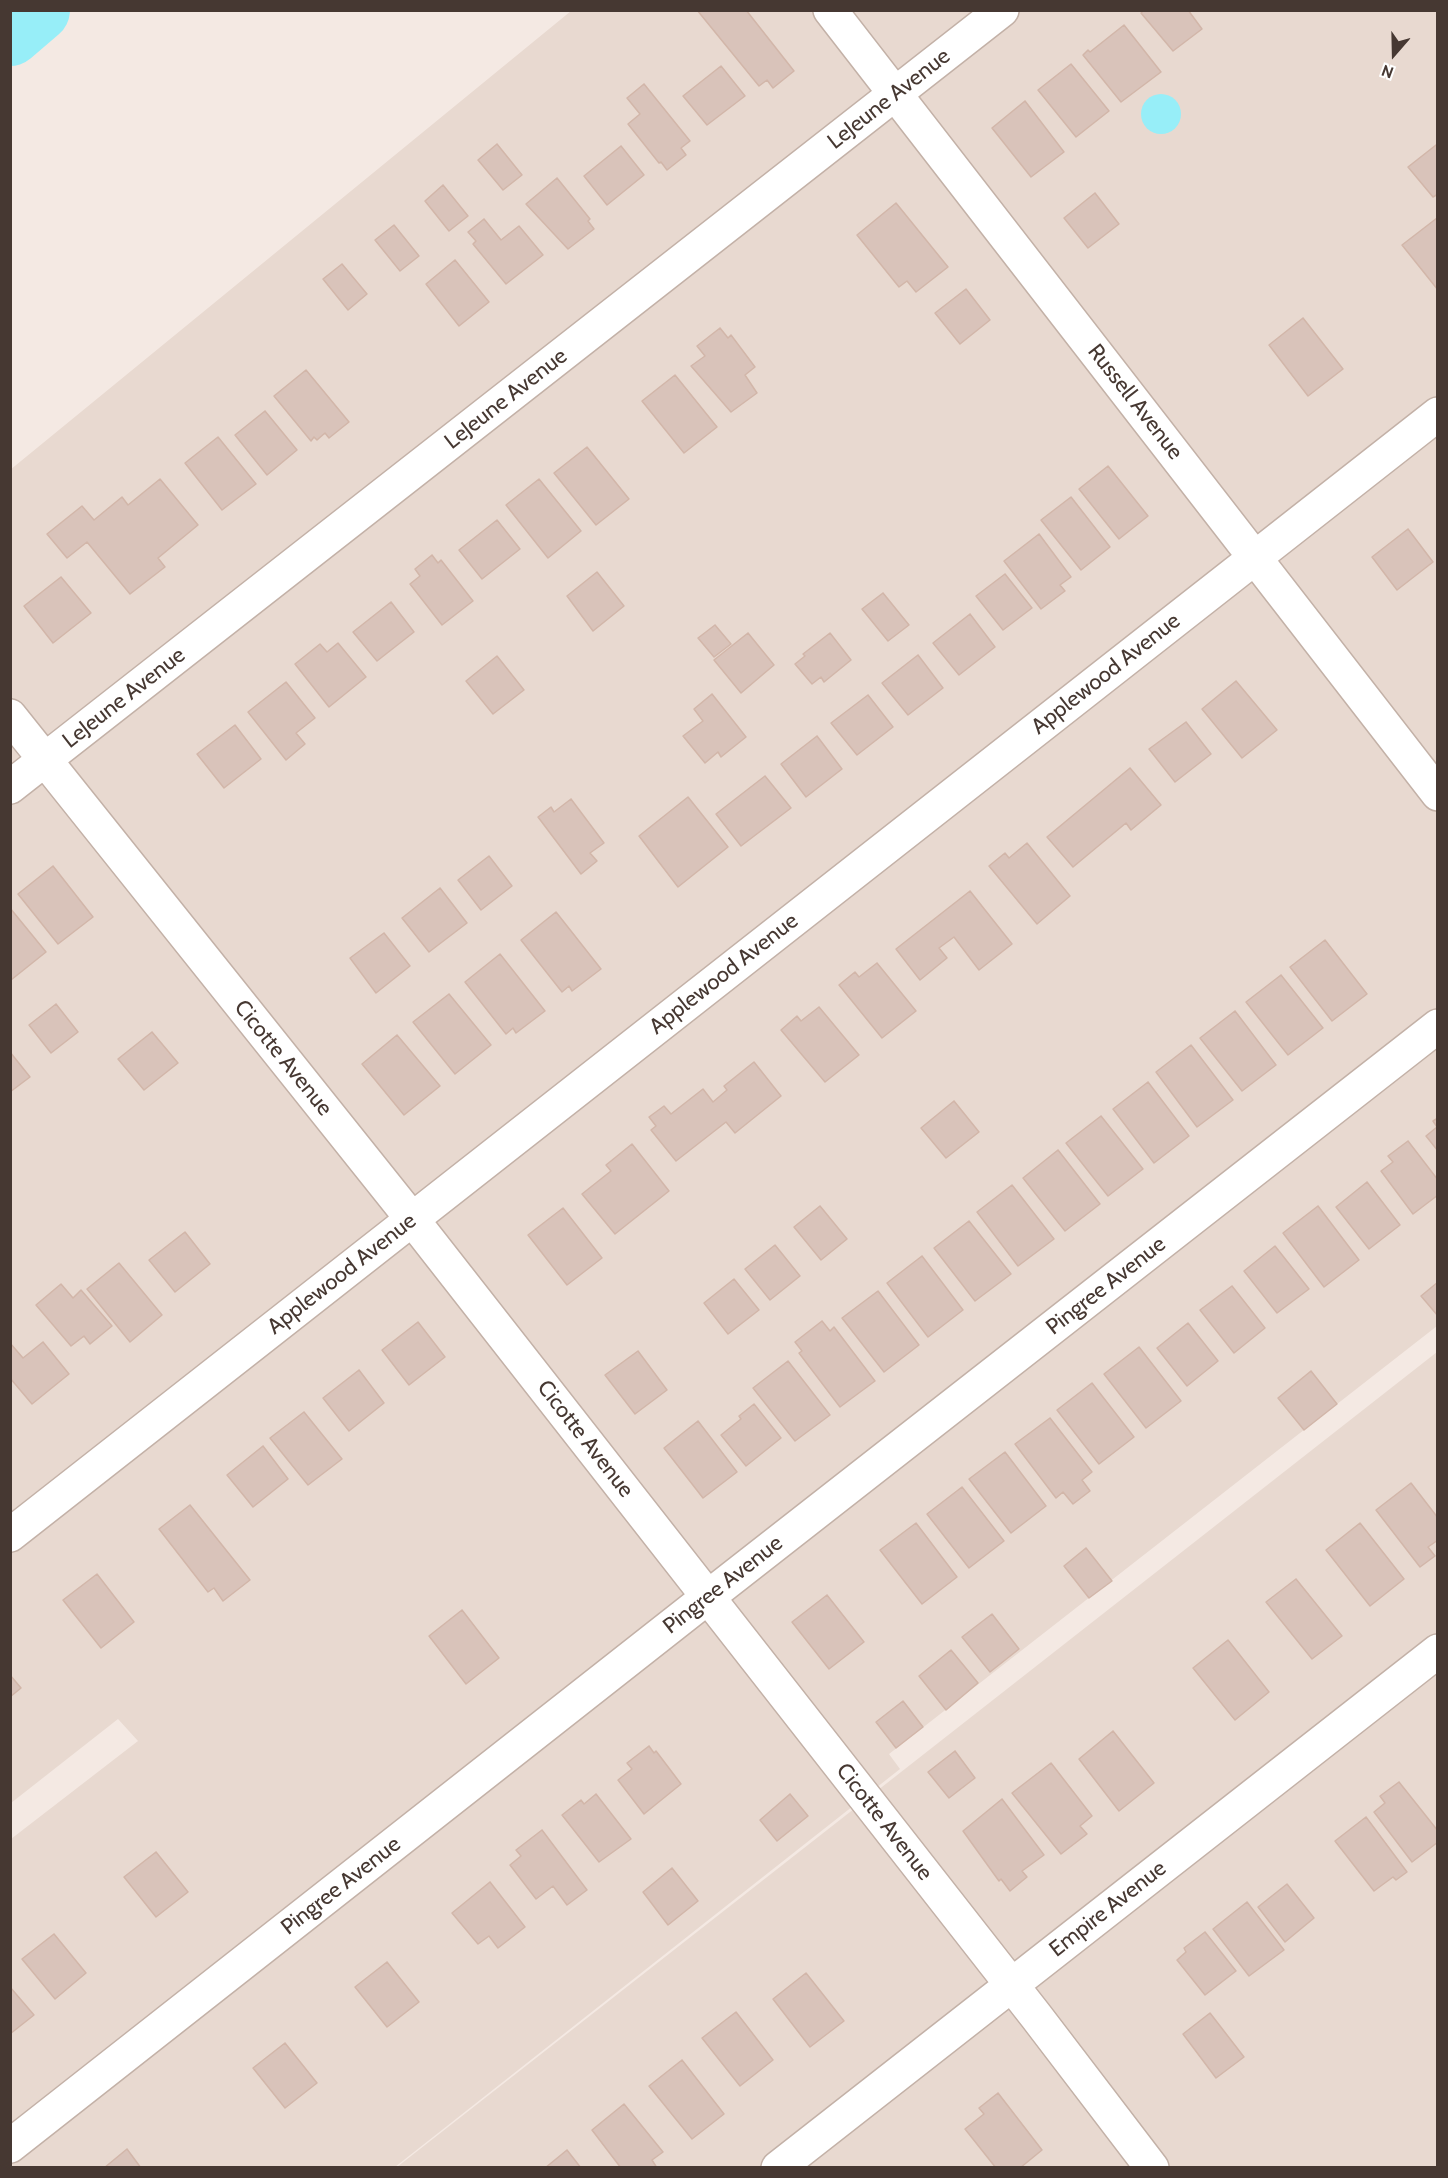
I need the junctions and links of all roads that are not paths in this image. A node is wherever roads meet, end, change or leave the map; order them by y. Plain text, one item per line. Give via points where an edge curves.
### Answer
1 (830, 10) edge
2 (1002, 10) edge
3 (896, 94) junction
4 (1437, 414) edge
5 (1254, 557) junction
6 (10, 716) edge
7 (45, 760) junction
8 (10, 787) edge
9 (1437, 794) edge
10 (1437, 1026) edge
11 (412, 1219) junction
12 (10, 1535) edge
13 (708, 1597) junction
14 (1437, 1651) edge
15 (1011, 1985) junction
16 (10, 2146) edge
17 (778, 2168) edge
18 (1152, 2168) edge

1 - 3 street, Russell Avenue
2 - 3 street, LeJeune Avenue
3 - 5 street, Russell Avenue
3 - 7 street, LeJeune Avenue
4 - 5 street, Applewood Avenue
5 - 9 street, Russell Avenue
5 - 11 street, Applewood Avenue
6 - 7 street, Cicotte Avenue
7 - 8 street, LeJeune Avenue
7 - 11 street, Cicotte Avenue
10 - 13 street, Pingree Avenue
11 - 12 street, Applewood Avenue
11 - 13 street, Cicotte Avenue
13 - 15 street, Cicotte Avenue
13 - 16 street, Pingree Avenue
14 - 15 street, Empire Avenue
15 - 17 street, Empire Avenue
15 - 18 street, Cicotte Avenue

